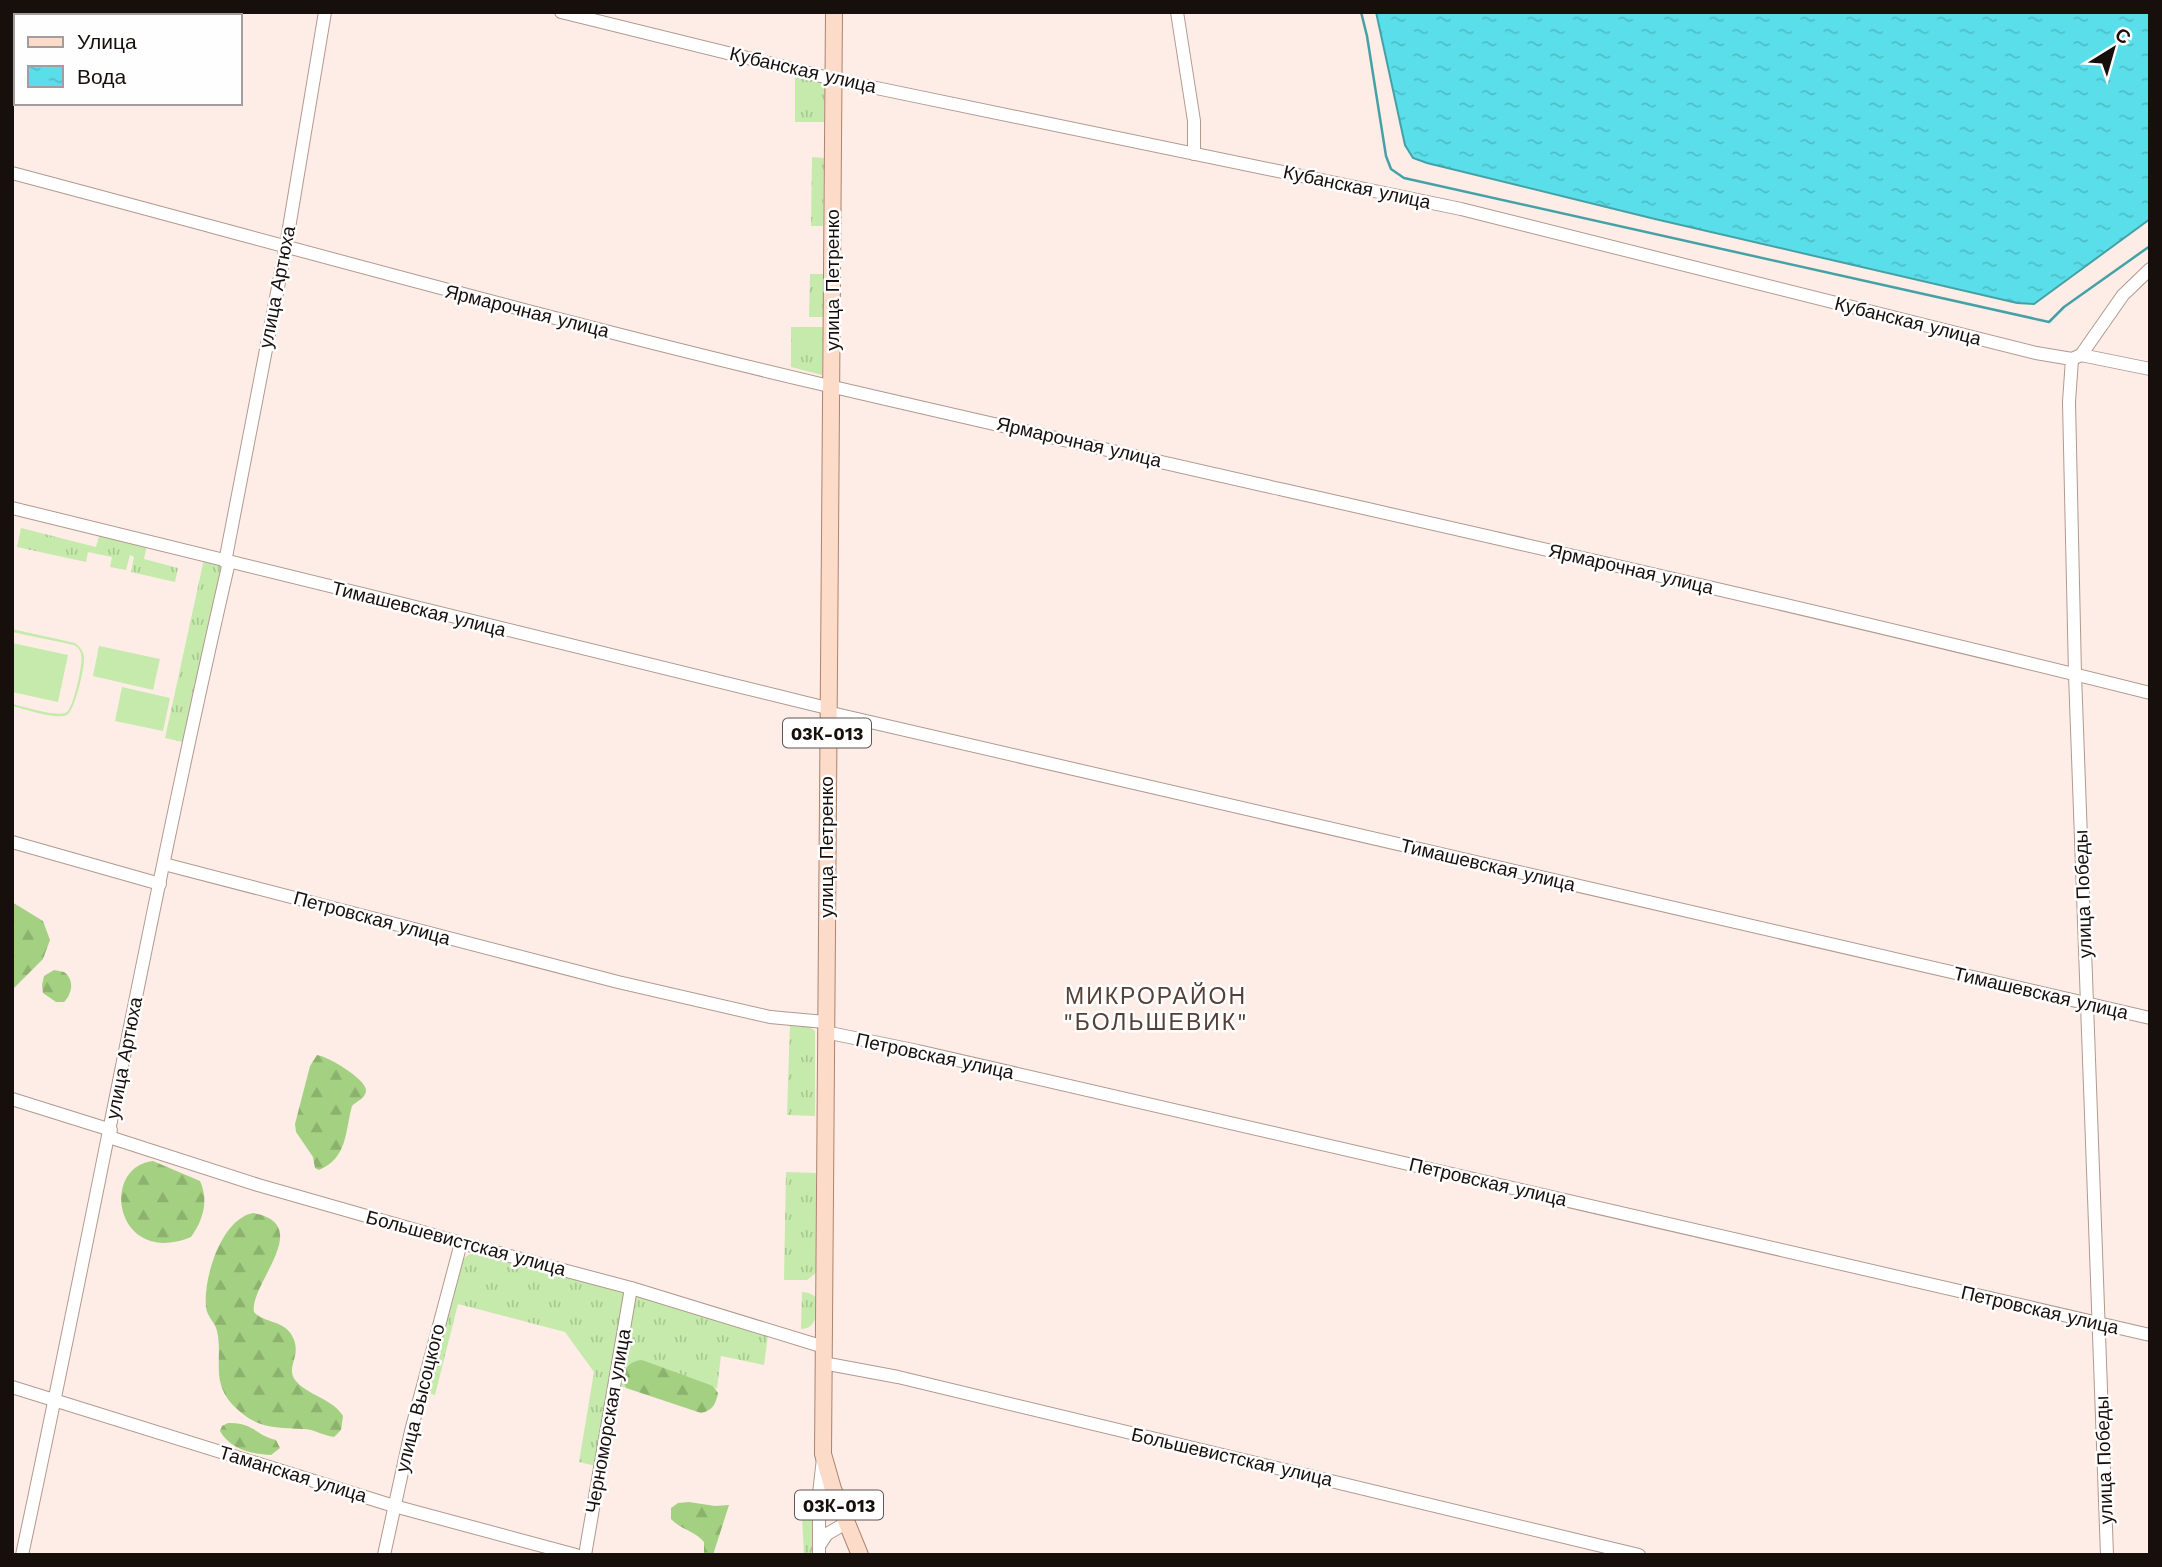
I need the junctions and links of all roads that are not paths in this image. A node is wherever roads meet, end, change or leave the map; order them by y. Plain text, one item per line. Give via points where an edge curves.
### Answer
1 (325, 12) edge
2 (561, 12) edge
3 (834, 12) edge
4 (1177, 12) edge
5 (833, 79) junction
6 (1194, 153) junction
7 (12, 173) edge
8 (286, 246) junction
9 (2150, 269) edge
10 (2077, 357) junction
11 (2150, 369) edge
12 (831, 386) junction
13 (12, 508) edge
14 (227, 562) junction
15 (2075, 674) junction
16 (2150, 693) edge
17 (827, 710) junction
18 (12, 842) edge
19 (164, 864) junction
20 (160, 884) junction
21 (2087, 1004) junction
22 (2150, 1018) edge
23 (825, 1027) junction
24 (12, 1100) edge
25 (110, 1133) junction
26 (461, 1243) junction
27 (631, 1288) junction
28 (2100, 1323) junction
29 (2150, 1335) edge
30 (824, 1355) junction
31 (12, 1387) edge
32 (55, 1400) junction
33 (823, 1454) junction
34 (394, 1506) junction
35 (846, 1523) junction
36 (819, 1551) edge
37 (22, 1555) edge
38 (384, 1555) edge
39 (576, 1555) edge
40 (585, 1555) edge
41 (860, 1555) edge
42 (1639, 1555) edge
43 (2107, 1555) edge

1 - 8 street, улица Артюха
2 - 5 street, Кубанская улица
3 - 5 main road, улица Петренко / 03К-013
4 - 6 street via 1194,121
5 - 6 street, Кубанская улица
5 - 12 main road, улица Петренко / 03К-013
6 - 10 street, Кубанская улица via 1461,209 2036,353
7 - 8 street, Ярмарочная улица
8 - 12 street, Ярмарочная улица via 496,304
8 - 14 street, улица Артюха
9 - 10 street via 2123,295
10 - 11 street, Кубанская улица
10 - 15 street, улица Победы via 2069,402
12 - 15 street, Ярмарочная улица
12 - 17 main road, улица Петренко / 03К-013
13 - 14 street, Тимашевская улица
14 - 17 street, Тимашевская улица
14 - 19 street, улица Артюха
15 - 16 street, Ярмарочная улица
15 - 21 street, улица Победы
17 - 21 street, Тимашевская улица
17 - 23 main road, улица Петренко / 03К-013
18 - 20 street
19 - 20 street, улица Артюха
19 - 23 street, Петровская улица via 618,982
20 - 25 street, улица Артюха
21 - 22 street, Тимашевская улица
21 - 28 street, улица Победы
23 - 28 street, Петровская улица
23 - 30 main road, улица Петренко / 03К-013
24 - 25 street, Большевистская улица
25 - 26 street, Большевистская улица via 258,1185
25 - 32 street, улица Артюха
26 - 27 street, Большевистская улица
26 - 34 street, улица Высоцкого
27 - 30 street, Большевистская улица
27 - 40 street, Черноморская улица
28 - 29 street, Петровская улица
28 - 43 street, улица Победы
30 - 33 main road, улица Петренко / 03К-013
30 - 42 street, Большевистская улица
31 - 32 street, Таманская улица
32 - 34 street, Таманская улица
32 - 37 street, улица Артюха
33 - 35 main road, 03К-013
33 - 36 street, улица Петренко
34 - 38 street, улица Высоцкого
34 - 39 street, Таманская улица
35 - 36 street via 827,1534
35 - 41 main road, 03К-013

